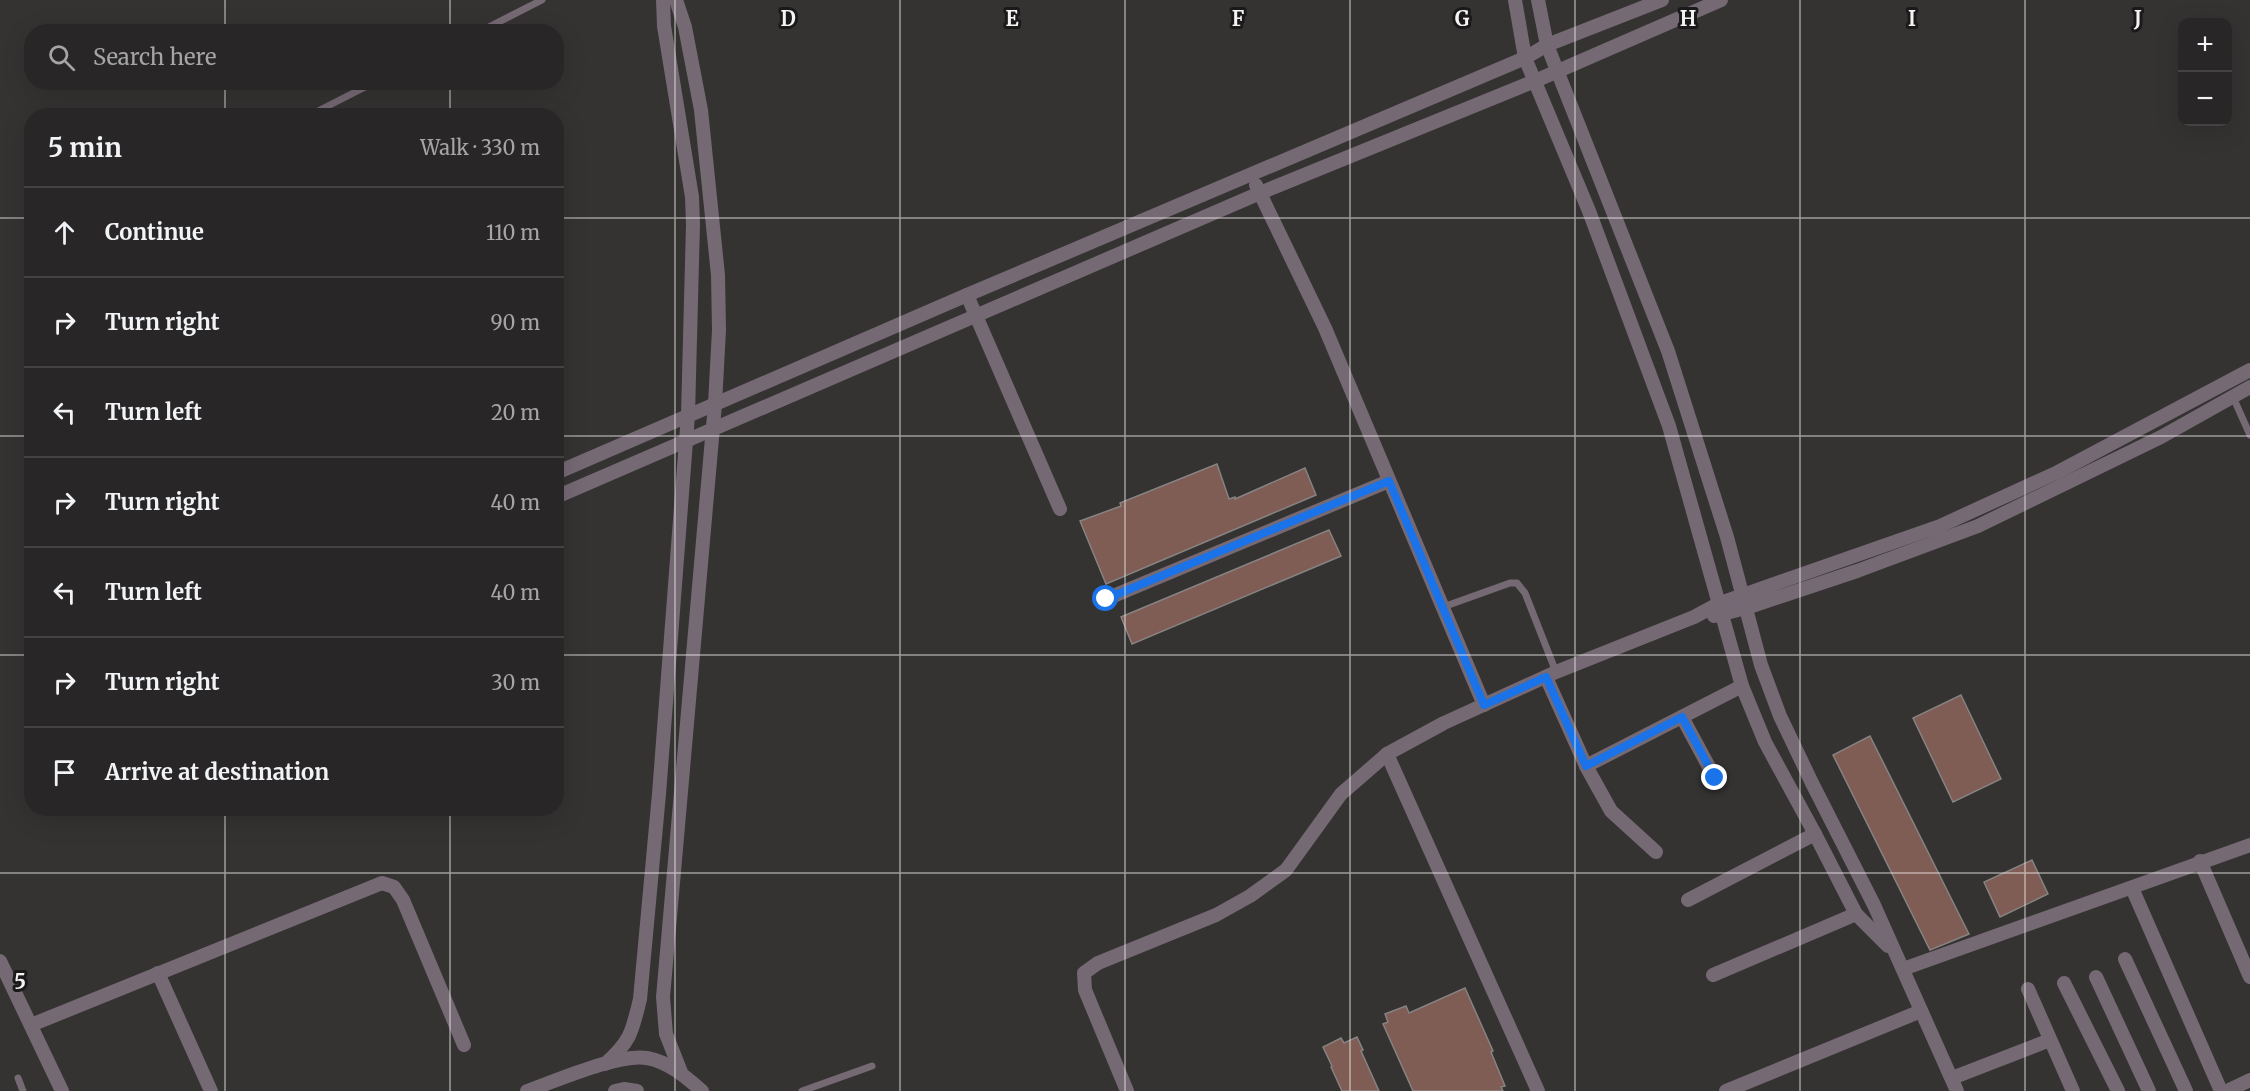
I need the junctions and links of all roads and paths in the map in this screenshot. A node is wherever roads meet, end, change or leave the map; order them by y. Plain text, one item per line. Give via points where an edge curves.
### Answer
1 (542, 0) edge
2 (663, 0) edge
3 (675, 0) edge
4 (1515, 0) edge
5 (1538, 0) edge
6 (1721, 0) edge
7 (1655, 1) edge
8 (495, 24) edge
9 (1547, 45) junction
10 (1526, 58) junction
11 (1557, 70) junction
12 (1535, 81) junction
13 (359, 90) edge
14 (324, 108) edge
15 (1251, 175) junction
16 (1260, 193) junction
17 (966, 295) junction
18 (975, 316) junction
19 (2250, 370) edge
20 (2250, 387) edge
21 (2233, 397) junction
22 (715, 404) junction
23 (688, 415) junction
24 (713, 430) junction
25 (2250, 435) edge
26 (686, 441) junction
27 (564, 469) edge
28 (1389, 481) junction
29 (564, 494) edge
30 (1060, 509) dead end
31 (1106, 599) dead end
32 (1745, 601) junction
33 (1443, 607) junction
34 (1721, 609) junction
35 (1551, 675) junction
36 (1742, 686) junction
37 (1484, 705) junction
38 (1682, 717) junction
39 (1387, 754) junction
40 (1586, 766) junction
41 (1715, 778) dead end
42 (1815, 834) junction
43 (2250, 845) edge
44 (1656, 852) dead end
45 (2200, 861) junction
46 (2132, 888) junction
47 (1688, 900) dead end
48 (1856, 914) junction
49 (1894, 952) junction
50 (2125, 959) dead end
51 (0, 961) edge
52 (1904, 969) junction
53 (158, 973) junction
54 (1713, 975) dead end
55 (2096, 977) dead end
56 (2250, 977) edge
57 (2064, 983) dead end
58 (2028, 989) dead end
59 (1921, 1011) junction
60 (31, 1025) junction
61 (2050, 1040) junction
62 (464, 1046) dead end
63 (605, 1064) junction
64 (872, 1066) dead end
65 (681, 1072) junction
66 (18, 1078) dead end
67 (2250, 1080) edge
68 (1954, 1084) edge
69 (23, 1091) edge
70 (62, 1091) edge
71 (211, 1091) edge
72 (527, 1091) edge
73 (615, 1091) edge
74 (637, 1091) edge
75 (702, 1091) edge
76 (802, 1091) edge
77 (1127, 1091) edge
78 (1538, 1091) edge
79 (1726, 1091) edge
80 (2073, 1091) edge
81 (2118, 1091) edge
82 (2149, 1091) edge
83 (2186, 1091) edge
84 (2221, 1091) edge
85 (2227, 1091) edge

1 - 8 lane
2 - 23 street via 692,197
3 - 22 street via 685,27 701,110 718,275
4 - 10 street
5 - 9 street
6 - 11 street
7 - 9 street
9 - 10 street
9 - 11 street
10 - 12 street
10 - 15 street
11 - 12 street
11 - 32 street via 1668,351
12 - 16 street
12 - 34 street via 1589,211 1669,426
13 - 14 lane
15 - 16 street
15 - 17 street
16 - 18 street
16 - 28 street via 1325,328
17 - 18 street
17 - 22 street
18 - 24 street
18 - 30 street
19 - 32 street via 2058,472 1940,526
20 - 21 street
21 - 25 lane
21 - 32 street via 2162,437 1978,526 1857,571
22 - 23 street
22 - 24 street
23 - 26 street
23 - 27 street
24 - 26 street
24 - 65 street via 663,997 666,1034
26 - 29 street
26 - 63 street via 640,999 623,1048
28 - 31 street
28 - 33 street
32 - 34 street
32 - 49 street via 1761,665 1780,716
33 - 35 lane via 1517,583 1525,592
33 - 37 street
34 - 35 street
34 - 36 street
35 - 37 street
35 - 40 street
36 - 38 street
36 - 42 street via 1765,742
37 - 39 street
38 - 40 street
38 - 41 street
39 - 77 street via 1341,794 1286,870 1259,890 1216,915 1098,963 1084,973 1085,990
39 - 78 street
40 - 44 street via 1611,811
42 - 47 street
42 - 48 street
43 - 45 street
45 - 46 street
45 - 56 street
46 - 52 street
46 - 84 street
48 - 49 street
48 - 54 street
49 - 52 street
50 - 83 street
51 - 60 street
52 - 59 street
53 - 60 street
53 - 62 street via 382,883 394,886 403,900
53 - 71 street
55 - 82 street
57 - 81 street
58 - 61 street
59 - 68 street
59 - 79 street
60 - 70 street
61 - 68 street
61 - 80 street
63 - 65 street via 625,1057 648,1058
63 - 72 street
64 - 76 lane
65 - 75 street
66 - 69 lane
67 - 85 street
73 - 74 street

